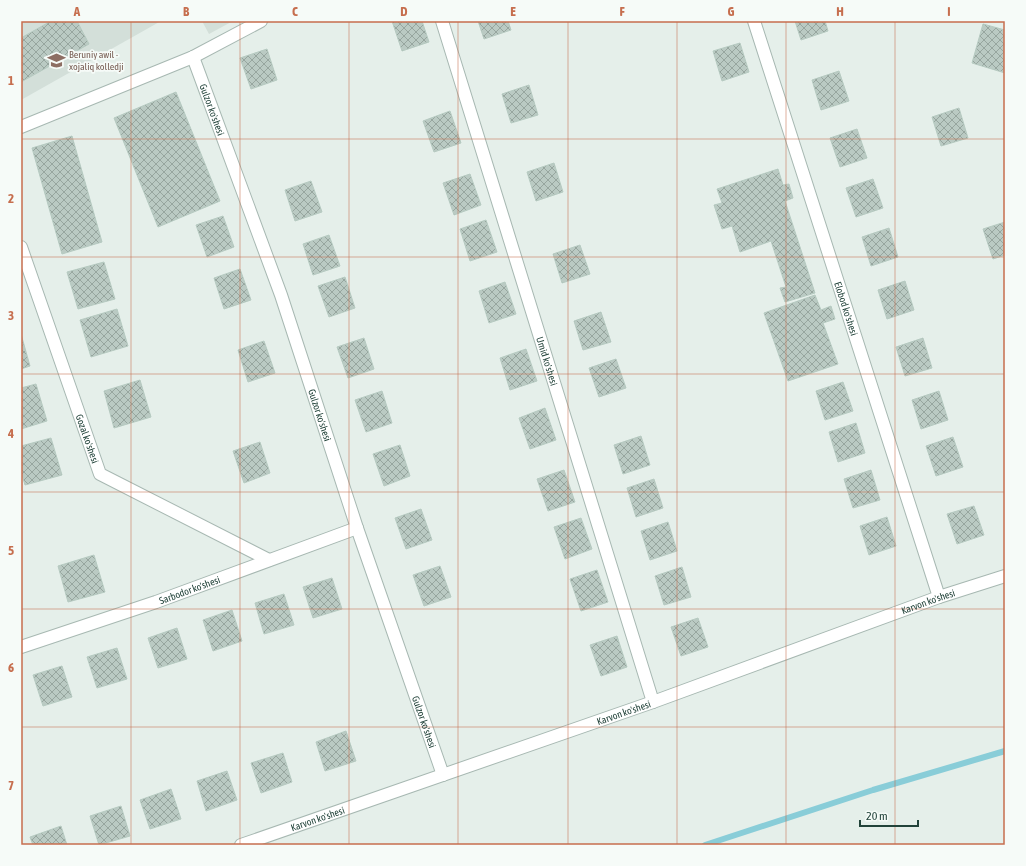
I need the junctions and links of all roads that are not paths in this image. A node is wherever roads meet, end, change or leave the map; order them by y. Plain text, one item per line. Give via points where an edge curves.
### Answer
1 (261, 21) edge
2 (442, 21) edge
3 (754, 21) edge
4 (193, 57) junction
5 (21, 127) edge
6 (21, 247) edge
7 (357, 528) junction
8 (269, 560) junction
9 (1005, 576) edge
10 (939, 597) junction
11 (21, 647) edge
12 (653, 702) junction
13 (443, 774) junction
14 (241, 845) edge

1 - 4 street
2 - 12 street, Umid ko'shesi
3 - 10 street, Elobod ko'shesi
4 - 5 street
4 - 7 street, Gulzor ko'shesi via 281,295
6 - 8 street, Gozal ko'shesi via 100,474
7 - 8 street, Sarbodor ko'shesi
7 - 13 street, Gulzor ko'shesi
8 - 11 street, Sarbodor ko'shesi via 156,602
9 - 10 street, Karvon ko'shesi
10 - 12 street, Karvon ko'shesi
12 - 13 street, Karvon ko'shesi
13 - 14 street, Karvon ko'shesi

